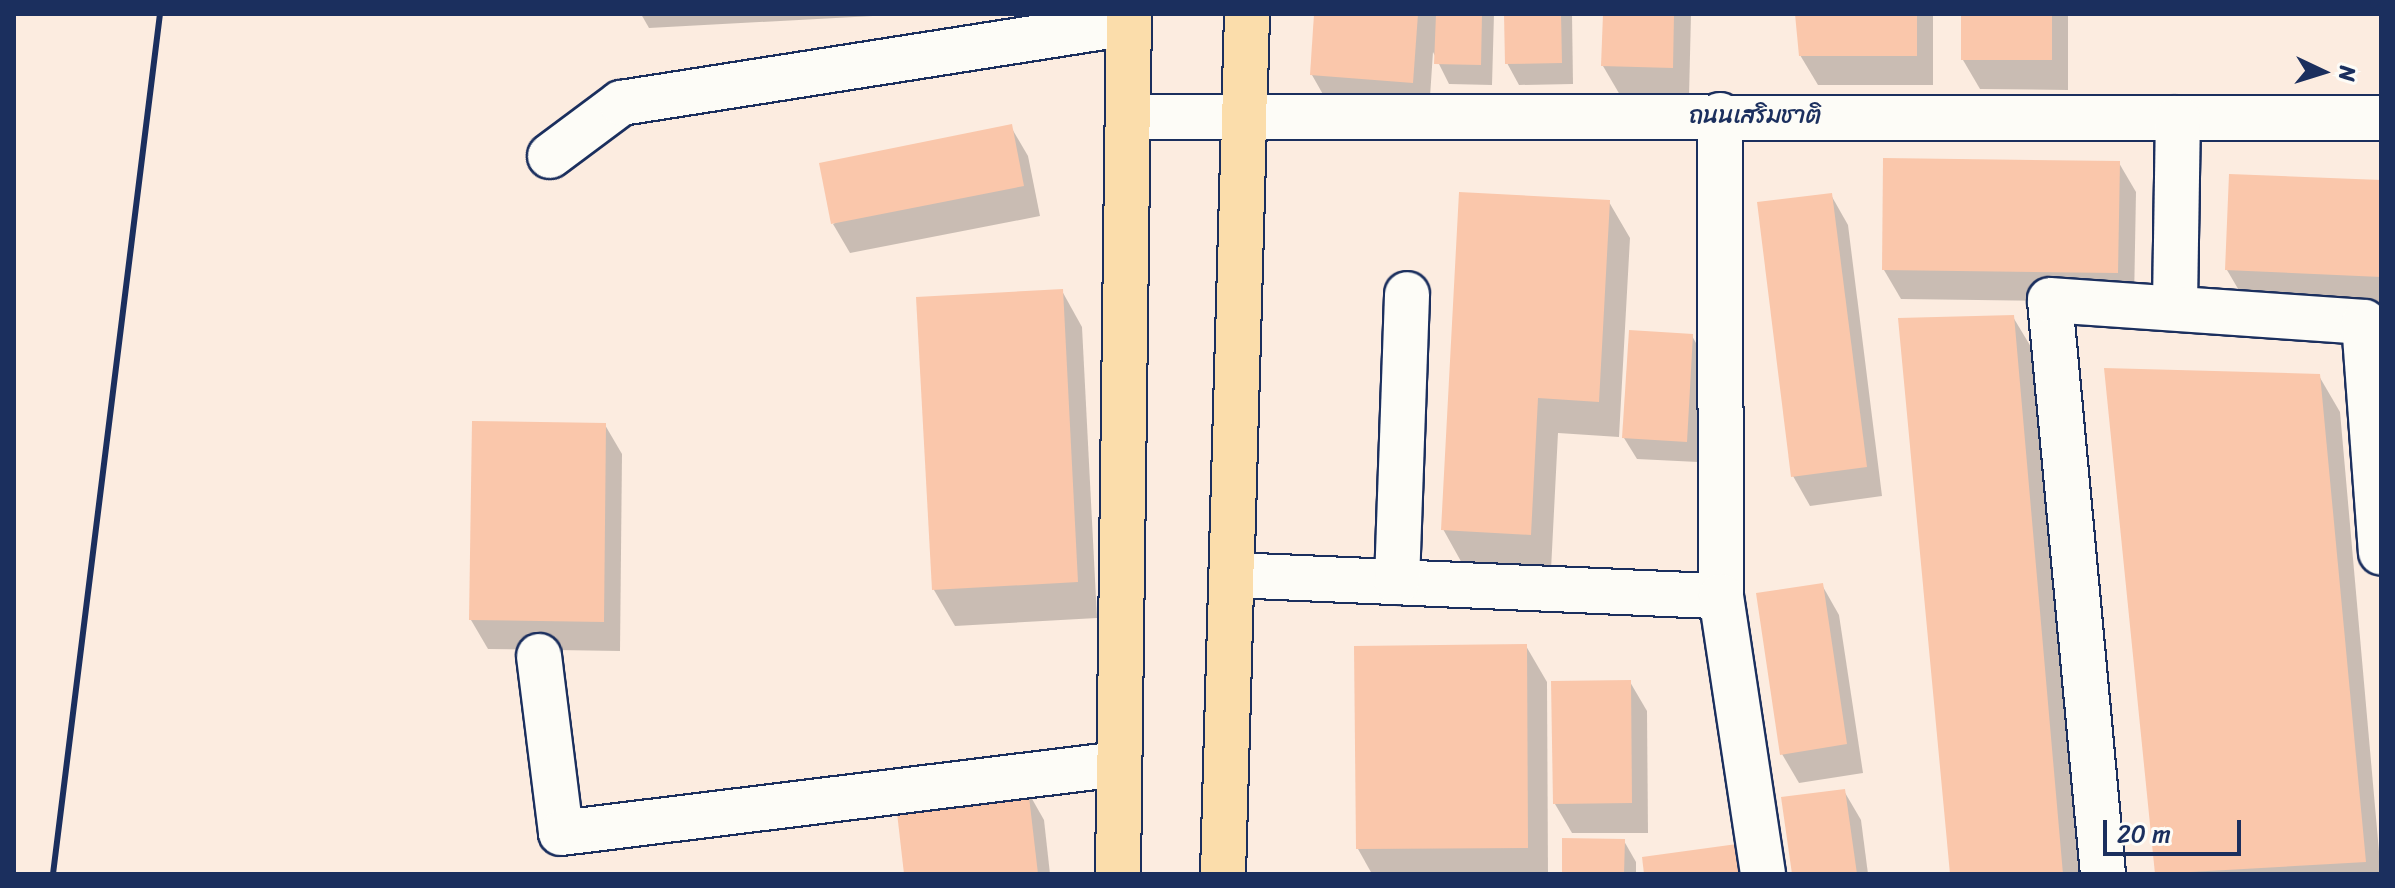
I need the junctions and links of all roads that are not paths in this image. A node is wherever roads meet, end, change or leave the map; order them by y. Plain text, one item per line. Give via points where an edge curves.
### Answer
1 (1247, 14) edge
2 (1129, 18) edge
3 (1720, 115) junction
4 (1128, 117) junction
5 (1248, 118) junction
6 (2178, 118) junction
7 (2381, 118) edge
8 (550, 156) dead end
9 (1407, 294) dead end
10 (2175, 305) junction
11 (2381, 552) edge
12 (1232, 575) junction
13 (1397, 582) junction
14 (1721, 596) junction
15 (539, 656) dead end
16 (1119, 764) junction
17 (1118, 874) edge
18 (1223, 874) edge
19 (1763, 874) edge
20 (2103, 874) edge

1 - 5 main road
2 - 4 main road
2 - 8 street via 621,103
3 - 5 street, ถนนเสริมชาติ
3 - 6 street, ถนนเสริมชาติ
3 - 14 street
4 - 5 street, ถนนเสริมชาติ
4 - 16 main road
5 - 12 main road
6 - 7 street, ถนนเสริมชาติ
6 - 10 street
9 - 13 street
10 - 11 street via 2364,322
10 - 20 street via 2050,300
12 - 13 street
12 - 18 main road
13 - 14 street
14 - 19 street
15 - 16 street via 561,833
16 - 17 main road

